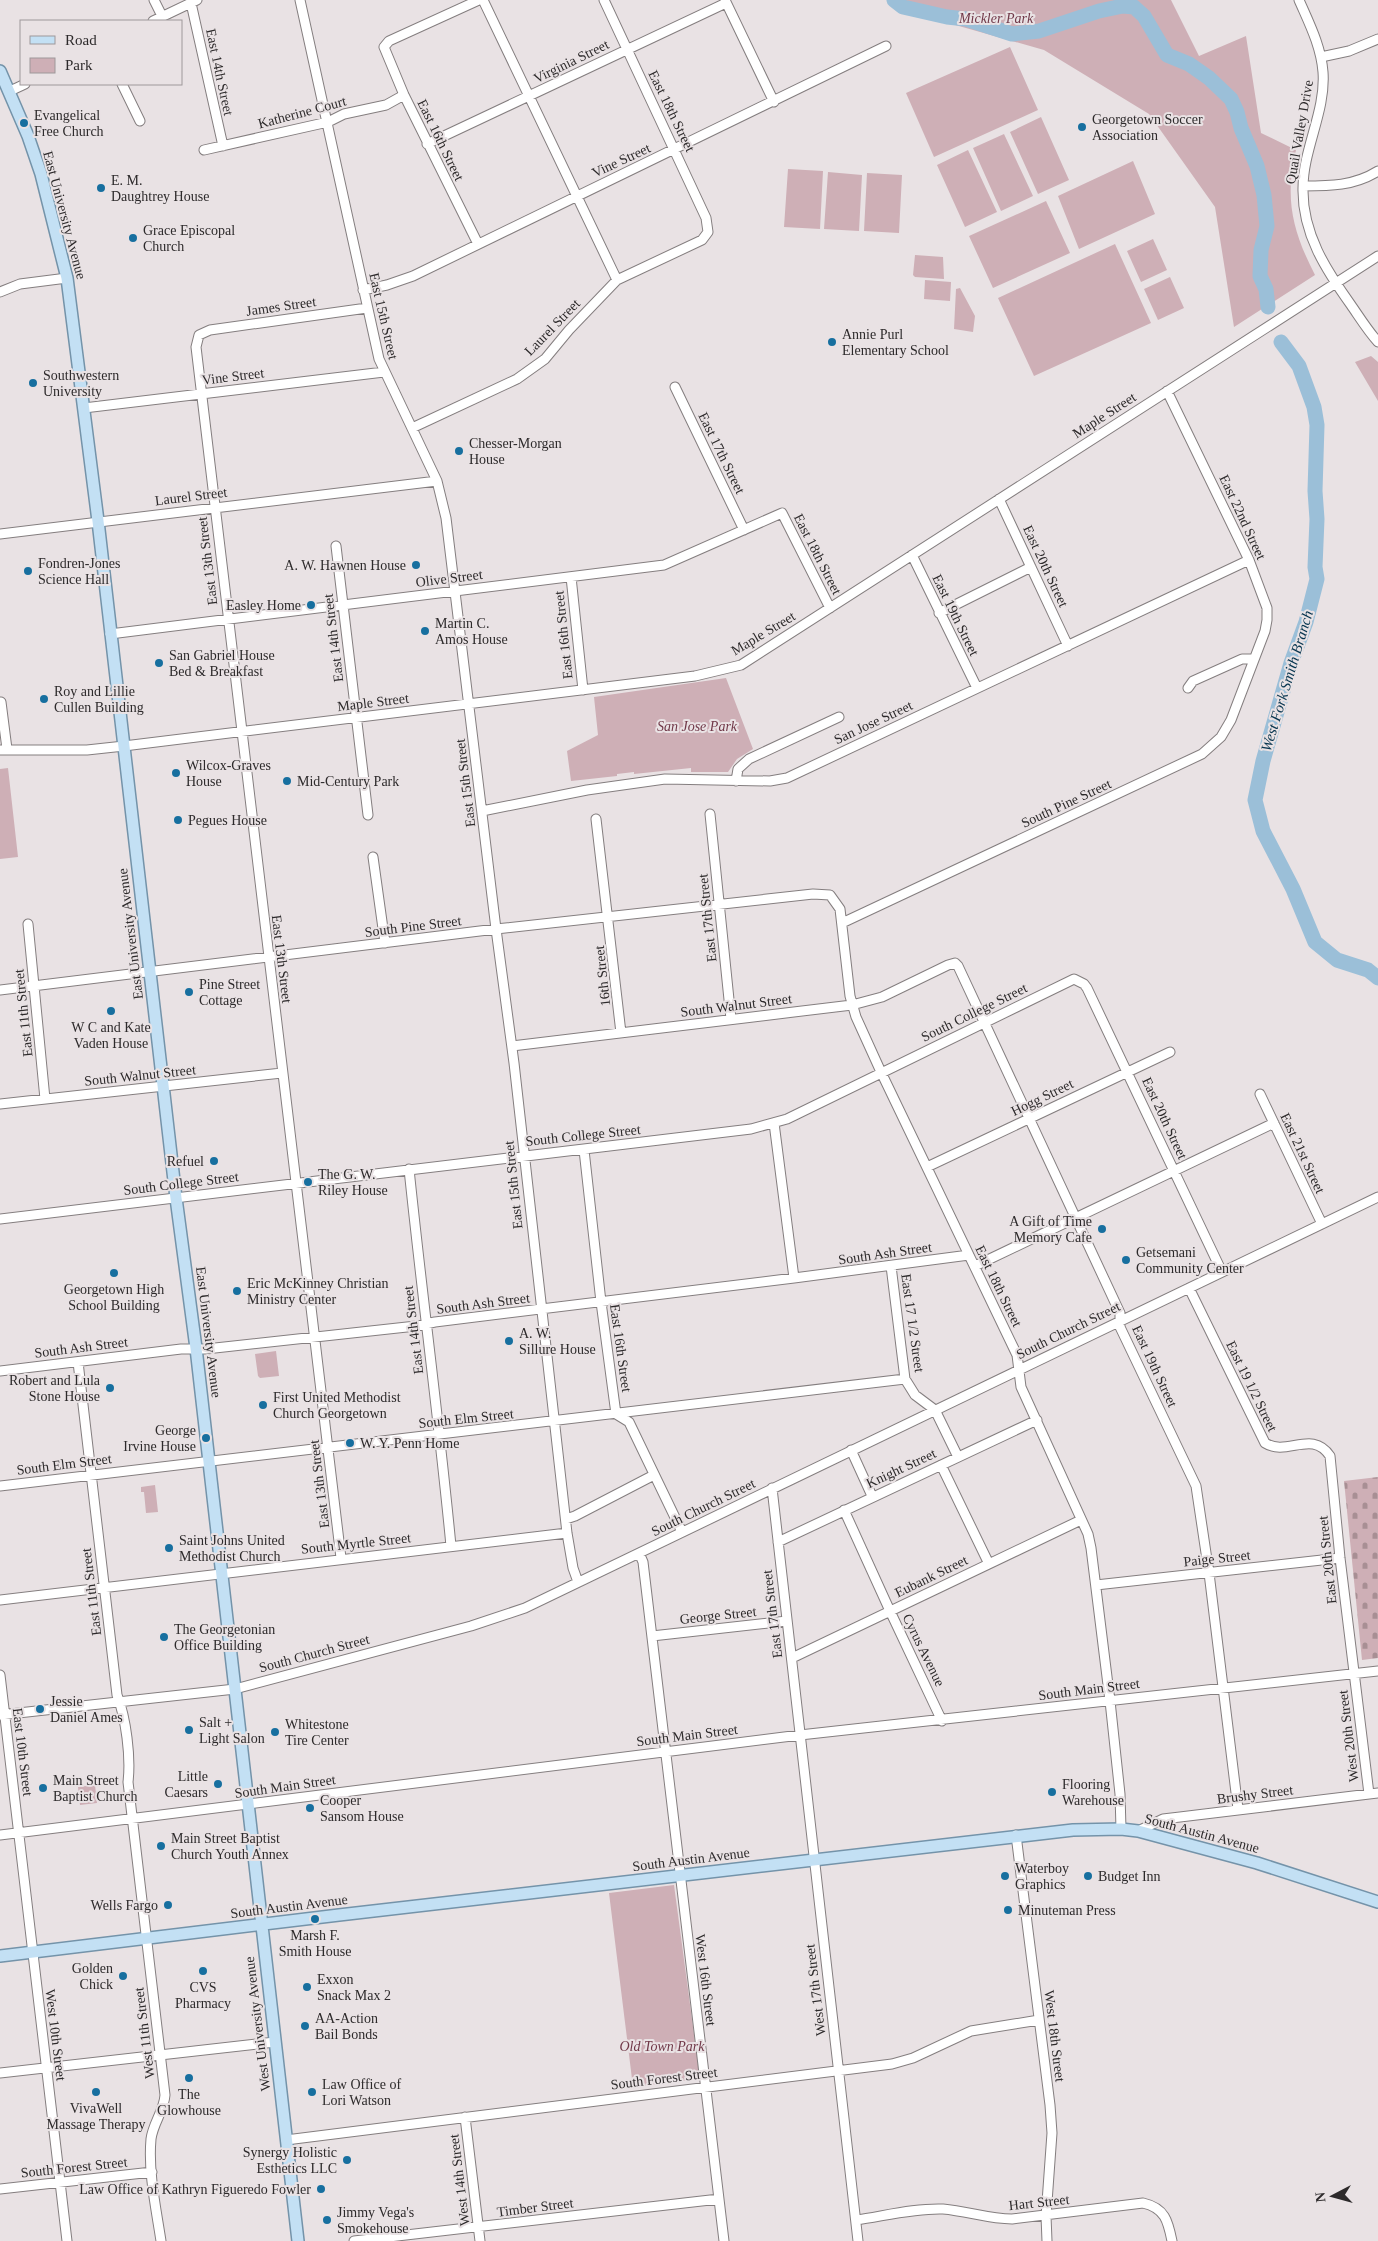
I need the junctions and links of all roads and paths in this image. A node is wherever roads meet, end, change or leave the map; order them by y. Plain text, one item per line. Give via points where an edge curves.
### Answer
1 (154, 0) edge
2 (300, 0) edge
3 (478, 0) edge
4 (483, 0) edge
5 (604, 0) edge
6 (1299, 0) edge
7 (194, 1) edge
8 (725, 2) edge
9 (162, 16) junction
10 (155, 20) edge
11 (1378, 39) edge
12 (886, 46) dead end
13 (627, 49) junction
14 (1321, 57) junction
15 (0, 71) edge
16 (23, 85) edge
17 (122, 85) edge
18 (10, 91) junction
19 (404, 95) junction
20 (529, 97) junction
21 (774, 102) junction
22 (140, 121) dead end
23 (328, 122) junction
24 (428, 144) junction
25 (223, 146) junction
26 (204, 150) dead end
27 (676, 150) junction
28 (1378, 171) edge
29 (1303, 186) junction
30 (576, 196) junction
31 (706, 236) joint
32 (478, 244) junction
33 (1378, 256) edge
34 (67, 278) junction
35 (617, 280) junction
36 (1336, 284) junction
37 (364, 290) junction
38 (0, 292) edge
39 (368, 308) junction
40 (198, 335) joint
41 (1378, 342) edge
42 (384, 372) junction
43 (675, 387) dead end
44 (1167, 391) junction
45 (201, 393) junction
46 (84, 408) junction
47 (412, 428) junction
48 (437, 481) junction
49 (999, 499) junction
50 (215, 506) junction
51 (782, 513) joint
52 (98, 521) junction
53 (744, 530) junction
54 (0, 534) edge
55 (336, 546) dead end
56 (912, 555) junction
57 (1249, 560) junction
58 (1032, 567) junction
59 (571, 577) junction
60 (456, 592) junction
61 (343, 604) junction
62 (830, 608) junction
63 (939, 612) junction
64 (228, 620) junction
65 (110, 634) junction
66 (1068, 646) junction
67 (1253, 659) junction
68 (977, 688) junction
69 (1188, 688) dead end
70 (583, 690) junction
71 (1, 702) edge
72 (470, 704) junction
73 (839, 717) dead end
74 (357, 718) junction
75 (243, 732) junction
76 (124, 746) junction
77 (4, 749) edge
78 (736, 780) junction
79 (482, 811) junction
80 (710, 814) dead end
81 (368, 815) dead end
82 (596, 819) dead end
83 (373, 858) dead end
84 (830, 895) joint
85 (720, 904) junction
86 (609, 916) junction
87 (842, 923) junction
88 (28, 924) dead end
89 (496, 929) junction
90 (385, 943) junction
91 (268, 958) junction
92 (955, 963) joint
93 (150, 973) junction
94 (1078, 980) joint
95 (34, 986) junction
96 (0, 990) edge
97 (852, 1005) junction
98 (731, 1019) junction
99 (983, 1023) junction
100 (621, 1034) junction
101 (512, 1046) junction
102 (1170, 1052) dead end
103 (1128, 1071) junction
104 (880, 1072) junction
105 (282, 1073) junction
106 (164, 1086) junction
107 (1260, 1094) dead end
108 (46, 1099) junction
109 (0, 1104) edge
110 (1029, 1119) junction
111 (774, 1123) junction
112 (1274, 1123) junction
113 (584, 1150) junction
114 (524, 1156) junction
115 (927, 1167) junction
116 (1174, 1169) junction
117 (409, 1170) junction
118 (296, 1182) junction
119 (1378, 1197) edge
120 (176, 1198) junction
121 (1074, 1218) junction
122 (0, 1219) edge
123 (1322, 1224) junction
124 (969, 1255) junction
125 (891, 1266) junction
126 (975, 1266) junction
127 (1222, 1272) junction
128 (794, 1278) junction
129 (1189, 1288) junction
130 (601, 1302) junction
131 (541, 1309) junction
132 (1120, 1320) junction
133 (426, 1324) junction
134 (315, 1338) junction
135 (196, 1348) junction
136 (78, 1362) junction
137 (1018, 1370) junction
138 (0, 1371) edge
139 (905, 1379) junction
140 (935, 1410) junction
141 (616, 1414) junction
142 (1037, 1420) junction
143 (554, 1422) junction
144 (440, 1434) junction
145 (1322, 1446) joint
146 (328, 1448) junction
147 (851, 1450) junction
148 (958, 1457) junction
149 (209, 1461) junction
150 (941, 1465) junction
151 (91, 1474) junction
152 (654, 1475) junction
153 (0, 1486) edge
154 (772, 1488) junction
155 (872, 1496) junction
156 (844, 1510) junction
157 (566, 1518) junction
158 (1081, 1520) junction
159 (682, 1532) junction
160 (567, 1533) junction
161 (778, 1542) junction
162 (451, 1546) junction
163 (639, 1553) junction
164 (341, 1558) junction
165 (1340, 1558) junction
166 (989, 1564) junction
167 (222, 1572) junction
168 (1209, 1572) junction
169 (578, 1582) junction
170 (1096, 1585) junction
171 (105, 1587) junction
172 (0, 1600) edge
173 (890, 1612) junction
174 (787, 1621) junction
175 (652, 1636) junction
176 (792, 1658) junction
177 (1378, 1671) edge
178 (1354, 1674) junction
179 (0, 1675) edge
180 (1223, 1688) junction
181 (235, 1689) junction
182 (1110, 1701) junction
183 (120, 1702) junction
184 (2, 1715) edge
185 (942, 1721) junction
186 (800, 1735) junction
187 (665, 1752) junction
188 (1373, 1794) edge
189 (247, 1803) junction
190 (1238, 1810) junction
191 (133, 1819) junction
192 (1121, 1828) junction
193 (1138, 1831) junction
194 (20, 1832) junction
195 (0, 1835) edge
196 (1016, 1835) junction
197 (814, 1859) junction
198 (679, 1876) junction
199 (1378, 1902) edge
200 (261, 1924) junction
201 (147, 1938) junction
202 (33, 1952) junction
203 (0, 1956) edge
204 (1040, 2020) junction
205 (275, 2042) junction
206 (161, 2056) junction
207 (46, 2068) junction
208 (838, 2070) junction
209 (0, 2073) edge
210 (705, 2086) junction
211 (465, 2117) junction
212 (286, 2140) junction
213 (152, 2172) junction
214 (60, 2182) junction
215 (0, 2190) edge
216 (719, 2199) junction
217 (1046, 2216) junction
218 (856, 2220) junction
219 (478, 2227) junction
220 (67, 2241) edge
221 (160, 2241) edge
222 (298, 2241) edge
223 (354, 2241) edge
224 (480, 2241) edge
225 (724, 2241) edge
226 (858, 2241) edge
227 (1048, 2241) edge
228 (1172, 2241) edge

1 - 9 street
2 - 23 street, East 15th Street
3 - 19 street, East 16th Street via 389,40 384,46
4 - 20 street
5 - 13 street, East 18th Street
6 - 14 street, Quail Valley Drive
7 - 9 street
7 - 25 street, East 14th Street
8 - 13 street, Virginia Street
8 - 21 street
9 - 10 street
11 - 14 street via 1349,51
12 - 21 street, Vine Street
13 - 20 street, Virginia Street
13 - 27 street, East 18th Street
14 - 29 street, Quail Valley Drive via 1323,74 1319,108 1304,168
15 - 18 main road, East University Avenue
16 - 18 street
17 - 22 street
18 - 34 main road, East University Avenue via 41,174
19 - 23 street, Katherine Court via 386,105 344,114
19 - 24 street, East 16th Street
20 - 24 street, Virginia Street
20 - 30 street
21 - 27 street, Vine Street
23 - 25 street, Katherine Court
23 - 37 street, East 15th Street
24 - 32 street, East 16th Street
25 - 26 street, Katherine Court
27 - 30 street, Vine Street
27 - 31 street, East 18th Street via 706,218
28 - 29 street via 1348,184
29 - 36 street, Quail Valley Drive via 1308,229
30 - 32 street, Vine Street
30 - 35 street
31 - 35 street, Laurel Street
32 - 37 street, Vine Street via 413,276
33 - 36 street, Maple Street
34 - 38 street via 20,284
34 - 46 main road, East University Avenue
35 - 47 street, Laurel Street via 568,330 545,359 517,379
36 - 41 street, Quail Valley Drive
36 - 44 street, Maple Street
37 - 39 street, East 15th Street
39 - 40 street, James Street via 210,330
39 - 42 street, East 15th Street
40 - 45 street, East 13th Street via 196,348
42 - 45 street, Vine Street
42 - 47 street, East 15th Street
43 - 53 street, East 17th Street
44 - 49 street, Maple Street
44 - 57 street, East 22nd Street
45 - 46 street, Vine Street
45 - 50 street, East 13th Street
46 - 52 main road, East University Avenue
47 - 48 street, East 15th Street
48 - 50 street, Laurel Street
48 - 60 street, East 15th Street via 445,511
49 - 56 street, Maple Street
49 - 58 street, East 20th Street
50 - 52 street, Laurel Street
50 - 64 street, East 13th Street
51 - 53 street, Olive Street
51 - 62 street, East 18th Street
52 - 54 street, Laurel Street
52 - 65 main road, East University Avenue
53 - 59 street, Olive Street via 667,564
55 - 61 street, East 14th Street
56 - 62 street, Maple Street
56 - 63 street, East 19th Street
57 - 66 street, San Jose Street
57 - 67 street, East 22nd Street via 1264,597 1267,620
58 - 63 street
58 - 66 street, East 20th Street
59 - 60 street, Olive Street
59 - 70 street, East 16th Street
60 - 61 street, Olive Street
60 - 72 street, East 15th Street
61 - 64 street, Olive Street
61 - 74 street, East 14th Street
62 - 70 street, Maple Street via 741,665 695,676
63 - 68 street, East 19th Street
64 - 65 street, Olive Street
64 - 75 street, East 13th Street
65 - 76 main road, East University Avenue
66 - 68 street, San Jose Street
67 - 69 street via 1242,659 1193,682
67 - 87 street, South Pine Street via 1231,720 1221,737 1202,754
68 - 78 street, San Jose Street via 787,778
70 - 72 street, Maple Street
71 - 77 street
72 - 74 street, Maple Street
72 - 79 street, East 15th Street
73 - 78 street via 749,759 738,769
74 - 75 street, Maple Street
74 - 81 street, East 14th Street
75 - 76 street, Maple Street
75 - 91 street, East 13th Street
76 - 77 street, Maple Street via 87,750
76 - 93 main road, East University Avenue
78 - 79 street, San Jose Street via 684,778 639,782
79 - 89 street, East 15th Street
80 - 85 street, East 17th Street
82 - 86 street
83 - 90 street
84 - 85 street, South Pine Street
84 - 87 street, East 18th Street via 840,910
85 - 86 street, South Pine Street
85 - 98 street, East 17th Street
86 - 89 street, South Pine Street
86 - 100 street, 16th Street
87 - 97 street, East 18th Street
88 - 95 street, East 11th Street
89 - 90 street, South Pine Street
89 - 101 street, East 15th Street
90 - 91 street, South Pine Street
91 - 93 street, South Pine Street
91 - 105 street, East 13th Street
92 - 97 street, South Walnut Street via 882,997
92 - 99 street, East 19th Street
93 - 95 street, South Pine Street
93 - 106 main road, East University Avenue
94 - 99 street, South College Street via 1067,982
94 - 103 street, East 20th Street via 1087,988
95 - 96 street, South Pine Street
95 - 108 street, East 11th Street
97 - 98 street, South Walnut Street
97 - 104 street, East 18th Street
98 - 100 street, South Walnut Street
99 - 104 street, South College Street
99 - 110 street, East 19th Street
100 - 101 street, South Walnut Street
101 - 114 street, East 15th Street
102 - 103 street, Hogg Street
103 - 110 street, Hogg Street
103 - 116 street, East 20th Street
104 - 111 street, South College Street via 834,1097
104 - 115 street, East 18th Street
105 - 106 street, South Walnut Street
105 - 118 street, East 13th Street
106 - 108 street, South Walnut Street
106 - 120 main road, East University Avenue
107 - 112 street, East 21st Street
108 - 109 street, South Walnut Street
110 - 115 street, Hogg Street
110 - 121 street, East 19th Street
111 - 113 street, South College Street via 751,1129
111 - 128 street
112 - 116 street
112 - 123 street, East 21st Street
113 - 114 street, South College Street
113 - 130 street, East 16th Street
114 - 117 street, South College Street
114 - 131 street, East 15th Street
115 - 124 street, East 18th Street
116 - 121 street
116 - 127 street, East 20th Street
117 - 118 street, South College Street
117 - 133 street, East 14th Street
118 - 120 street, South College Street
118 - 134 street, East 13th Street
119 - 123 street, South Church Street
120 - 122 street, South College Street
120 - 135 main road, East University Avenue
121 - 126 street
121 - 132 street, East 19th Street via 1120,1313
123 - 127 street, South Church Street
124 - 125 street, South Ash Street
124 - 126 street, East 18th Street
125 - 128 street, South Ash Street
125 - 139 street, East 17 1/2 Street
126 - 137 street, East 18th Street via 1017,1355
127 - 129 street, South Church Street
128 - 130 street, South Ash Street
129 - 132 street, South Church Street
129 - 145 street, East 19 1/2 Street via 1265,1443 1277,1447 1312,1443
130 - 131 street, South Ash Street
130 - 141 street, East 16th Street
131 - 133 street, South Ash Street
131 - 143 street, East 15th Street
132 - 137 street, South Church Street
132 - 168 street, East 19th Street via 1120,1327 1196,1486
133 - 134 street, South Ash Street
133 - 144 street, East 14th Street
134 - 135 street, South Ash Street
134 - 146 street, East 13th Street
135 - 136 street, South Ash Street
135 - 149 main road, East University Avenue
136 - 138 street, South Ash Street
136 - 151 street, East 11th Street
137 - 140 street, South Church Street
137 - 142 street, East 18th Street via 1021,1387
139 - 140 street, East 17 1/2 Street via 915,1395
139 - 141 street, South Elm Street
140 - 147 street, South Church Street
140 - 148 street, East 17 1/2 Street
141 - 143 street, South Elm Street
141 - 152 street via 628,1422
142 - 148 street, Knight Street
142 - 158 street, East 18th Street
143 - 144 street, South Elm Street
143 - 157 street, East 15th Street
144 - 146 street, South Elm Street
144 - 162 street, East 14th Street
145 - 165 street, East 20th Street via 1331,1461
146 - 149 street, South Elm Street
146 - 164 street, East 13th Street
147 - 154 street, South Church Street
147 - 155 street
148 - 150 street, Knight Street
149 - 151 street, South Elm Street
149 - 167 main road, East University Avenue
150 - 155 street, Knight Street
150 - 166 street
151 - 153 street, South Elm Street
151 - 171 street, East 11th Street
152 - 157 street
152 - 159 street
154 - 159 street, South Church Street
154 - 161 street, East 17th Street
155 - 156 street, Knight Street
156 - 161 street, Knight Street
156 - 173 street, Cyrus Avenue
157 - 160 street, East 15th Street
158 - 166 street, Eubank Street
158 - 170 street, East 18th Street via 1090,1541
159 - 163 street, South Church Street
160 - 162 street, South Myrtle Street
160 - 169 street, East 15th Street
161 - 174 street, East 17th Street
162 - 164 street, South Myrtle Street
163 - 169 street, South Church Street
163 - 175 street via 643,1562
164 - 167 street, South Myrtle Street
165 - 168 street, Paige Street
165 - 178 street, East 20th Street
166 - 173 street, Eubank Street
167 - 171 street, South Myrtle Street
167 - 181 main road, East University Avenue
168 - 170 street, Paige Street
168 - 180 street, East 19th Street
169 - 181 street, South Church Street via 525,1608 471,1626
170 - 182 street, East 18th Street
171 - 172 street, South Myrtle Street
171 - 183 street, East 11th Street
173 - 176 street, Eubank Street
173 - 185 street, Cyrus Avenue
174 - 175 street, George Street
174 - 176 street, East 17th Street
175 - 187 street
176 - 186 street, East 17th Street
177 - 178 street, South Main Street
178 - 180 street, South Main Street
178 - 188 street, West 20th Street
179 - 184 street, East 10th Street
180 - 182 street, South Main Street
180 - 190 street, East 19th Street
181 - 183 street, South Church Street
181 - 189 main road, East University Avenue
182 - 185 street, South Main Street
182 - 192 street
183 - 184 street, South Church Street
183 - 191 street, East 11th Street via 130,1769 128,1782
184 - 194 street, East 10th Street
185 - 186 street, South Main Street
186 - 187 street, South Main Street
186 - 197 street, West 17th Street
187 - 189 street, South Main Street
187 - 198 street, West 16th Street
188 - 190 street, Brushy Street
189 - 191 street, South Main Street
189 - 200 main road, West University Avenue
190 - 193 street, Brushy Street via 1163,1819
191 - 194 street, South Main Street
191 - 201 street, West 11th Street
192 - 193 main road, South Austin Avenue
192 - 196 main road, South Austin Avenue
193 - 199 main road, South Austin Avenue via 1257,1863
194 - 195 street, South Main Street
194 - 202 street, West 10th Street
196 - 197 main road, South Austin Avenue
196 - 204 street, West 18th Street
197 - 198 main road, South Austin Avenue
197 - 208 street, West 17th Street
198 - 200 main road, South Austin Avenue
198 - 210 street, West 16th Street
200 - 201 main road, South Austin Avenue
200 - 205 main road, West University Avenue
201 - 202 main road, South Austin Avenue
201 - 206 street, West 11th Street
202 - 203 main road, South Austin Avenue
202 - 207 street, West 10th Street
204 - 208 street, South Forest Street via 971,2031 913,2058 892,2064
204 - 217 street, West 18th Street via 1052,2132
205 - 206 street
205 - 212 main road, West University Avenue
206 - 207 street
206 - 213 street, West 11th Street via 165,2095 164,2107 152,2137
207 - 209 street
207 - 214 street, West 10th Street
208 - 210 street, South Forest Street
208 - 218 street, West 17th Street
210 - 211 street, South Forest Street
210 - 216 street, West 16th Street
211 - 212 street, South Forest Street
211 - 219 street, West 14th Street
212 - 222 main road, West University Avenue
213 - 214 street, South Forest Street
213 - 221 street, West 11th Street
214 - 215 street, South Forest Street
214 - 220 street, West 10th Street
216 - 219 street, Timber Street
216 - 225 street, West 16th Street
217 - 218 street, Hart Street via 1000,2219 941,2209
217 - 227 street, West 18th Street
217 - 228 street, Hart Street via 1143,2203 1162,2212 1168,2220
218 - 226 street, West 17th Street
219 - 223 street, Timber Street
219 - 224 street, West 14th Street

